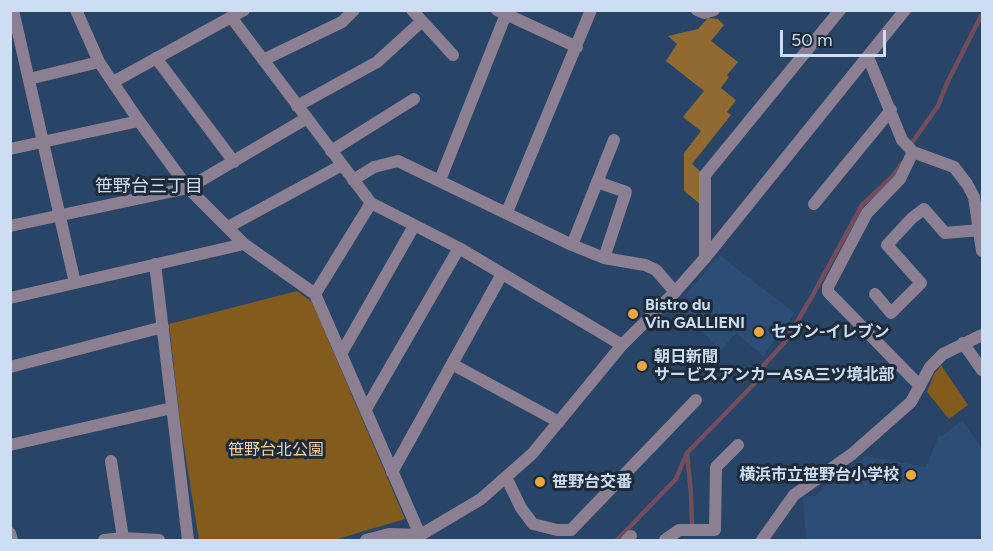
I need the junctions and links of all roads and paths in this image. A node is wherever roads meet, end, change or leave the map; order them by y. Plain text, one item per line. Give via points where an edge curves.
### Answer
1 (13, 10) edge
2 (76, 10) edge
3 (244, 10) edge
4 (354, 10) edge
5 (412, 10) edge
6 (591, 10) edge
7 (698, 10) edge
8 (714, 10) edge
9 (840, 10) edge
10 (905, 10) edge
11 (502, 12) edge
12 (231, 17) junction
13 (422, 21) junction
14 (577, 47) junction
15 (453, 55) dead end
16 (868, 57) junction
17 (156, 58) junction
18 (263, 60) junction
19 (99, 62) junction
20 (29, 79) junction
21 (112, 82) junction
22 (414, 99) dead end
23 (297, 106) junction
24 (891, 110) junction
25 (307, 118) junction
26 (139, 121) junction
27 (614, 140) dead end
28 (43, 142) junction
29 (10, 149) edge
30 (331, 151) junction
31 (913, 152) junction
32 (234, 162) junction
33 (342, 165) junction
34 (353, 180) junction
35 (440, 180) junction
36 (597, 182) junction
37 (189, 188) junction
38 (371, 203) junction
39 (814, 204) dead end
40 (507, 212) junction
41 (60, 215) junction
42 (10, 226) edge
43 (414, 226) junction
44 (228, 227) junction
45 (980, 230) junction
46 (244, 244) junction
47 (572, 245) junction
48 (459, 249) junction
49 (982, 251) edge
50 (604, 258) junction
51 (705, 258) junction
52 (155, 264) junction
53 (502, 274) junction
54 (75, 283) junction
55 (675, 292) junction
56 (315, 294) junction
57 (875, 294) dead end
58 (10, 298) edge
59 (163, 327) junction
60 (982, 335) edge
61 (963, 343) junction
62 (622, 345) junction
63 (341, 354) junction
64 (452, 364) junction
65 (10, 367) edge
66 (982, 370) edge
67 (920, 386) junction
68 (696, 400) dead end
69 (172, 408) junction
70 (366, 409) junction
71 (559, 422) junction
72 (10, 445) edge
73 (738, 445) dead end
74 (111, 461) dead end
75 (392, 472) junction
76 (506, 477) junction
77 (10, 533) edge
78 (123, 538) junction
79 (416, 538) edge
80 (12, 540) edge
81 (104, 540) edge
82 (159, 540) edge
83 (188, 540) edge
84 (366, 540) edge
85 (665, 540) edge
86 (762, 540) edge

1 - 20 street
2 - 19 street
3 - 12 street
4 - 18 street via 342,22
5 - 13 street
6 - 14 street
7 - 8 street
9 - 51 street via 705,176
10 - 16 street
11 - 14 street
11 - 35 street
12 - 17 street
12 - 18 street
13 - 15 street
13 - 23 street via 377,62
14 - 40 street
16 - 24 street
16 - 51 street
17 - 21 street
17 - 32 street
18 - 23 street
19 - 20 street
19 - 21 street
20 - 28 street
21 - 26 street
22 - 30 street
23 - 25 street
24 - 31 street via 902,140
24 - 39 street
25 - 30 street
25 - 32 street
26 - 28 street
26 - 37 street
27 - 36 street
28 - 29 street
28 - 41 street
30 - 33 street
31 - 45 street via 954,167 974,197
31 - 67 street via 900,179 867,213 828,292
32 - 37 street
33 - 34 street
33 - 44 street
34 - 35 street via 374,167 398,161
34 - 38 street
35 - 40 street
36 - 47 street
36 - 50 street via 626,192
37 - 41 street
37 - 44 street
38 - 43 street
38 - 56 street
40 - 47 street
41 - 42 street
41 - 54 street
43 - 48 street
43 - 63 street
44 - 46 street
45 - 49 street
45 - 57 street via 945,233 924,209 887,245 921,283 891,314
46 - 52 street
46 - 56 street
47 - 50 street
48 - 53 street
48 - 70 street
50 - 55 street via 656,270
51 - 55 street
52 - 54 street
52 - 59 street
53 - 62 street
53 - 64 street
54 - 58 street
55 - 62 street
56 - 63 street
59 - 65 street
59 - 69 street
60 - 61 street
61 - 66 street
61 - 67 street via 930,367
62 - 71 street
63 - 70 street
64 - 71 street
64 - 75 street
67 - 86 street via 911,402 852,454 794,495
68 - 76 street via 571,530 533,524
69 - 72 street
69 - 83 street
70 - 75 street
71 - 76 street
73 - 85 street via 716,467 715,530 679,530
74 - 78 street
75 - 79 street
76 - 79 street via 481,499
77 - 80 street
78 - 81 street
78 - 82 street
79 - 84 street via 389,534

